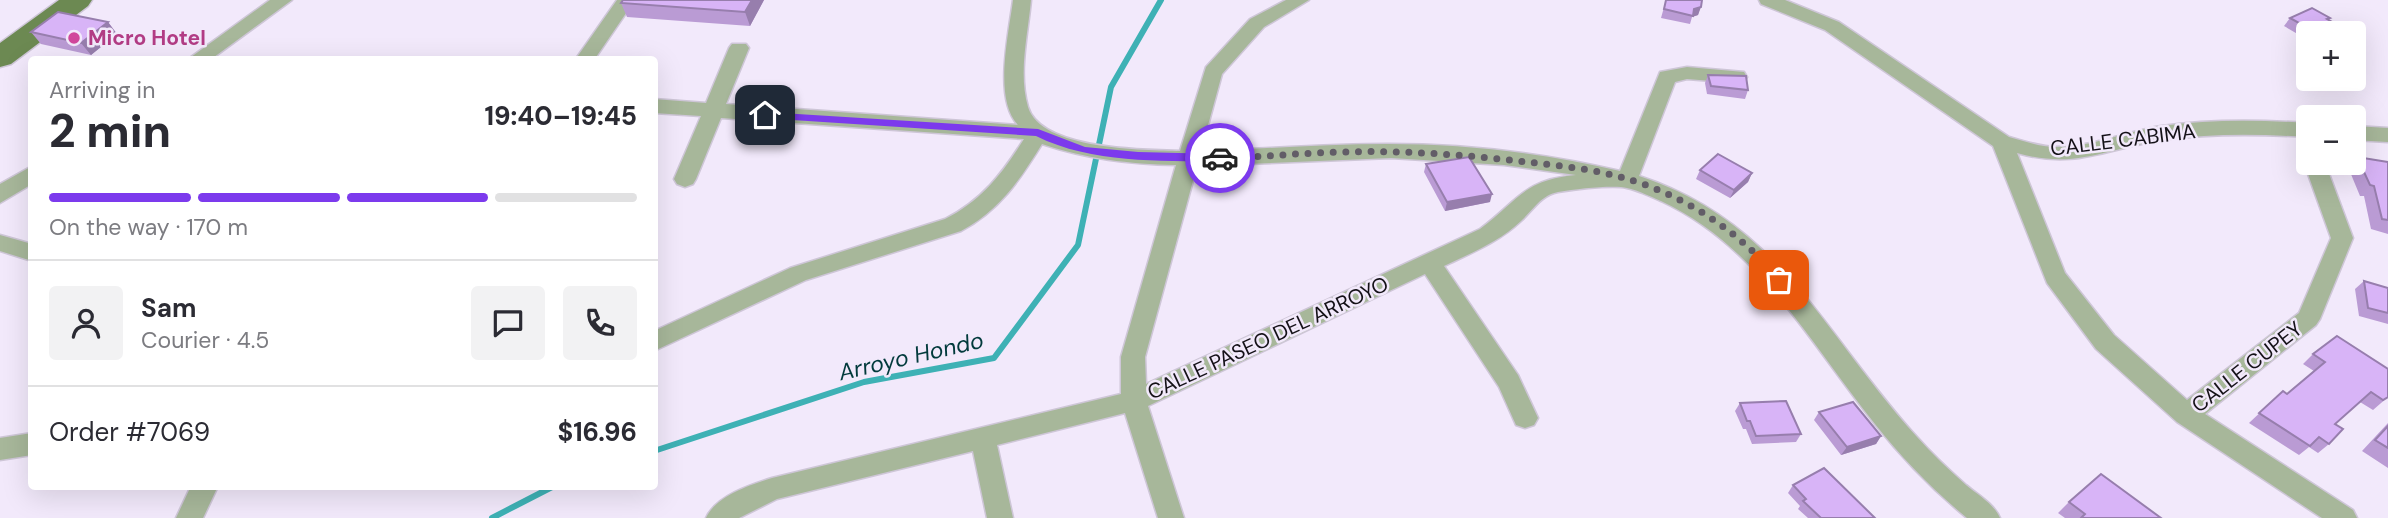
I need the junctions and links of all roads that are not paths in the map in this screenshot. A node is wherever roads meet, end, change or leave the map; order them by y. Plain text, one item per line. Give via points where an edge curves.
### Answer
1 (50, 0) edge
2 (78, 0) edge
3 (283, 0) edge
4 (626, 0) edge
5 (1022, 0) edge
6 (1300, 0) edge
7 (1768, 0) edge
8 (0, 36) edge
9 (739, 48) dead end
10 (202, 56) edge
11 (587, 56) edge
12 (0, 57) edge
13 (1737, 77) edge
14 (658, 106) edge
15 (711, 112) junction
16 (1038, 133) junction
17 (2296, 133) edge
18 (2366, 134) edge
19 (2388, 135) edge
20 (2002, 142) junction
21 (1190, 159) junction
22 (2319, 175) edge
23 (28, 176) edge
24 (685, 179) dead end
25 (1627, 179) junction
26 (0, 195) edge
27 (0, 243) edge
28 (28, 252) edge
29 (1429, 262) junction
30 (658, 340) edge
31 (1134, 401) junction
32 (2186, 415) junction
33 (1525, 418) dead end
34 (983, 438) junction
35 (28, 445) edge
36 (0, 449) edge
37 (203, 490) edge
38 (189, 518) edge
39 (719, 518) edge
40 (1000, 518) edge
41 (1171, 518) edge
42 (1987, 518) edge
43 (2344, 518) edge

1 - 8 main road
2 - 12 main road
3 - 10 street
4 - 11 street
5 - 16 street via 1015,80 1018,105
6 - 21 street via 1257,23 1213,72
7 - 20 street via 1832,26
9 - 15 street
13 - 25 street via 1687,73 1667,77
14 - 15 street
15 - 16 street
15 - 24 street
16 - 21 street via 1085,150
16 - 30 street via 994,201 976,215 798,274
17 - 20 street, CALLE CABIMA via 2255,127 2190,131 2054,154
18 - 19 street
20 - 32 street via 2055,277 2105,342
21 - 25 street via 1388,151 1476,156
21 - 31 street via 1133,357
22 - 32 street, CALLE CUPEY via 2342,238 2308,318
23 - 26 street
25 - 29 street, CALLE PASEO DEL ARROYO via 1551,185 1532,195 1488,234
25 - 42 street via 1689,205 1762,260 1885,418 1947,487
27 - 28 street
29 - 31 street, CALLE PASEO DEL ARROYO
29 - 33 street via 1509,382
31 - 34 street, CALLE PASEO DEL ARROYO
31 - 41 street
32 - 43 street
34 - 39 street, CALLE PASEO DEL ARROYO via 772,489
34 - 40 street
35 - 36 street
37 - 38 street

